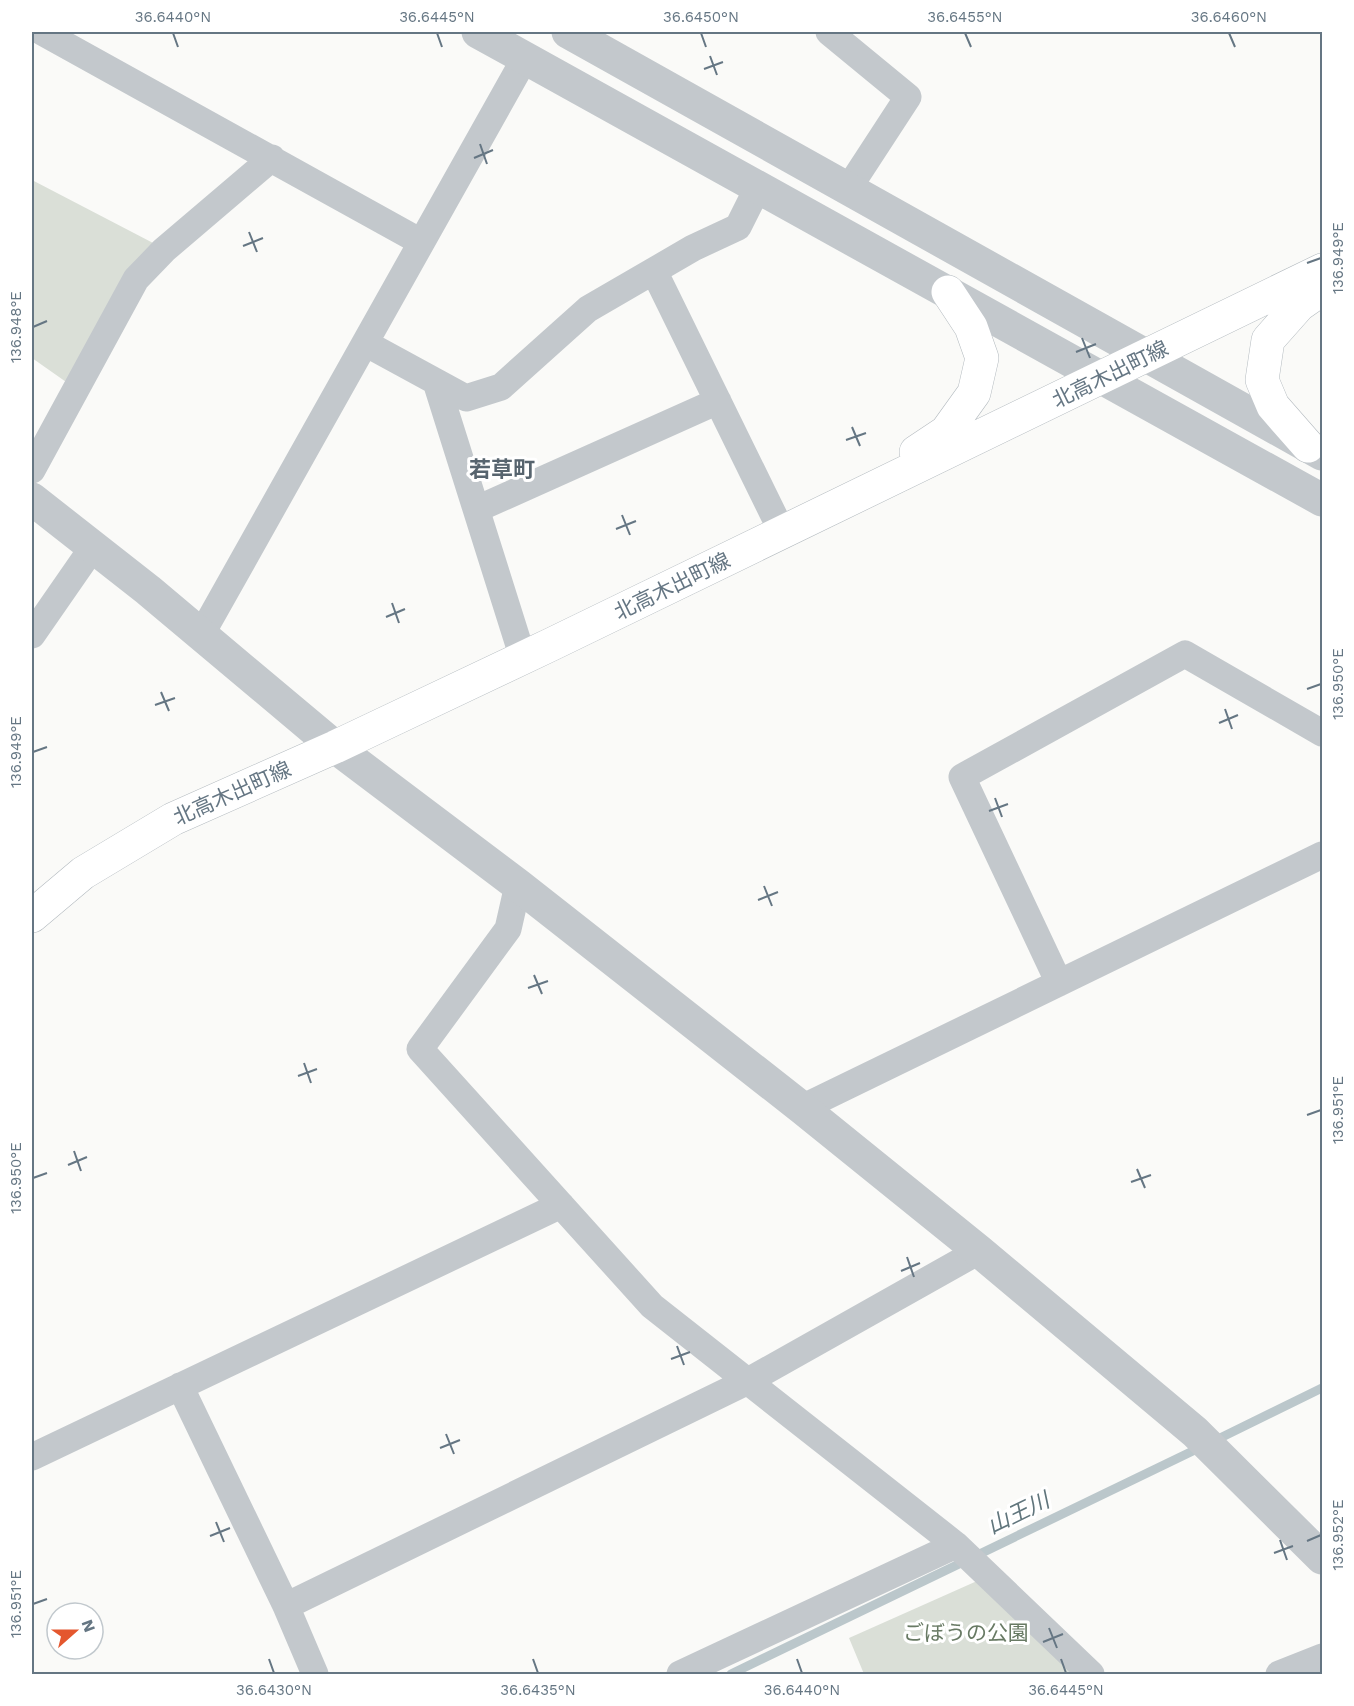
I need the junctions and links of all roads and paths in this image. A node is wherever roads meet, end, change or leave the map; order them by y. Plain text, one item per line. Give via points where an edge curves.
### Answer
1 (42, 32) edge
2 (478, 32) edge
3 (568, 32) edge
4 (829, 32) edge
5 (525, 58) junction
6 (272, 158) junction
7 (758, 187) junction
8 (848, 189) junction
9 (422, 242) junction
10 (1323, 270) edge
11 (654, 271) junction
12 (1323, 289) edge
13 (948, 292) junction
14 (365, 343) junction
15 (1146, 356) junction
16 (1103, 378) junction
17 (436, 382) junction
18 (718, 401) junction
19 (1315, 450) edge
20 (32, 470) edge
21 (32, 499) edge
22 (1323, 500) edge
23 (833, 508) junction
24 (477, 509) junction
25 (782, 532) junction
26 (93, 547) junction
27 (32, 635) edge
28 (201, 635) junction
29 (523, 658) junction
30 (1323, 733) edge
31 (335, 747) junction
32 (1323, 855) edge
33 (518, 885) junction
34 (32, 916) edge
35 (1059, 983) junction
36 (802, 1108) junction
37 (561, 1205) junction
38 (979, 1251) junction
39 (748, 1381) junction
40 (180, 1386) junction
41 (32, 1457) edge
42 (956, 1545) junction
43 (1323, 1558) edge
44 (286, 1606) junction
45 (1323, 1657) edge
46 (315, 1674) edge
47 (680, 1674) edge
48 (1091, 1674) edge
49 (1279, 1674) edge

1 - 6 street
2 - 5 street
3 - 8 street
4 - 8 street via 908,97
5 - 7 street
5 - 9 street
6 - 9 street
6 - 20 street via 164,250 136,279
7 - 11 street via 738,227
7 - 13 street
8 - 15 street
9 - 14 street
10 - 15 main road, 北高木出町線
11 - 17 street via 588,309 501,387 466,398
11 - 18 street
12 - 19 main road via 1299,305 1268,340 1262,380 1273,406
13 - 16 street
13 - 23 main road via 971,327 982,358 974,393 946,432
14 - 17 street
14 - 28 street
15 - 16 main road, 北高木出町線
15 - 19 street
16 - 22 street
16 - 23 main road, 北高木出町線
17 - 24 street
18 - 24 street
18 - 25 street
21 - 26 street
23 - 25 main road, 北高木出町線
24 - 29 street
25 - 29 main road, 北高木出町線
26 - 27 street
26 - 28 street
28 - 31 street
29 - 31 main road, 北高木出町線
30 - 35 street via 1185,654 962,777
31 - 33 street
31 - 34 main road, 北高木出町線 via 173,819 82,873
32 - 35 street
33 - 36 street
33 - 37 street via 508,929 420,1049
35 - 36 street
36 - 38 street
37 - 39 street via 652,1306
37 - 40 street
38 - 39 street
38 - 43 street via 1195,1432
39 - 42 street
39 - 44 street
40 - 41 street
40 - 44 street
42 - 47 street
42 - 48 street
44 - 46 street
45 - 49 street

